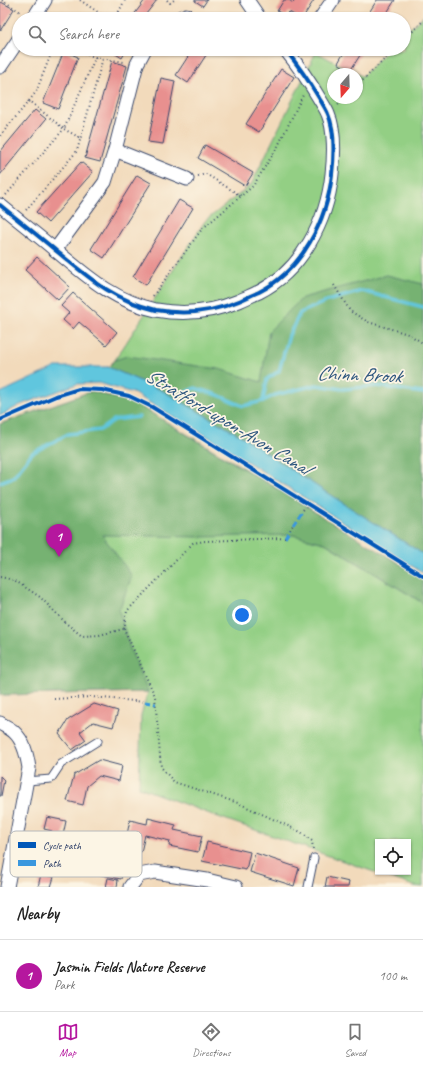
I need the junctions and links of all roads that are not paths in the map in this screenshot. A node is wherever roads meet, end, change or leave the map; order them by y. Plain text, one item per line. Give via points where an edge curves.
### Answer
1 (45, 0) edge
2 (247, 0) edge
3 (333, 0) edge
4 (34, 12) edge
5 (255, 12) edge
6 (325, 12) edge
7 (12, 50) edge
8 (141, 56) edge
9 (291, 56) edge
10 (0, 68) edge
11 (115, 150) junction
12 (187, 179) road end
13 (2, 201) edge
14 (55, 250) junction
15 (0, 723) edge
16 (98, 740) dead end
17 (27, 781) junction
18 (18, 831) edge
19 (314, 858) road end
20 (10, 871) edge
21 (142, 874) edge
22 (138, 877) edge
23 (7, 887) edge
24 (130, 887) edge
25 (236, 887) edge
26 (308, 887) edge

1 - 4 street
2 - 5 street
3 - 6 street
7 - 10 street
8 - 11 street
9 - 14 street via 328,114 334,157 327,202 320,222 298,260 280,278 260,292 218,309 202,312 158,310 112,294
11 - 12 street
11 - 14 street via 105,182
13 - 14 street via 18,220
15 - 17 street via 14,732 22,743 29,768
16 - 17 lane via 61,764 51,779
17 - 18 street
19 - 26 lane
20 - 23 street
21 - 25 street via 155,872
22 - 24 street

